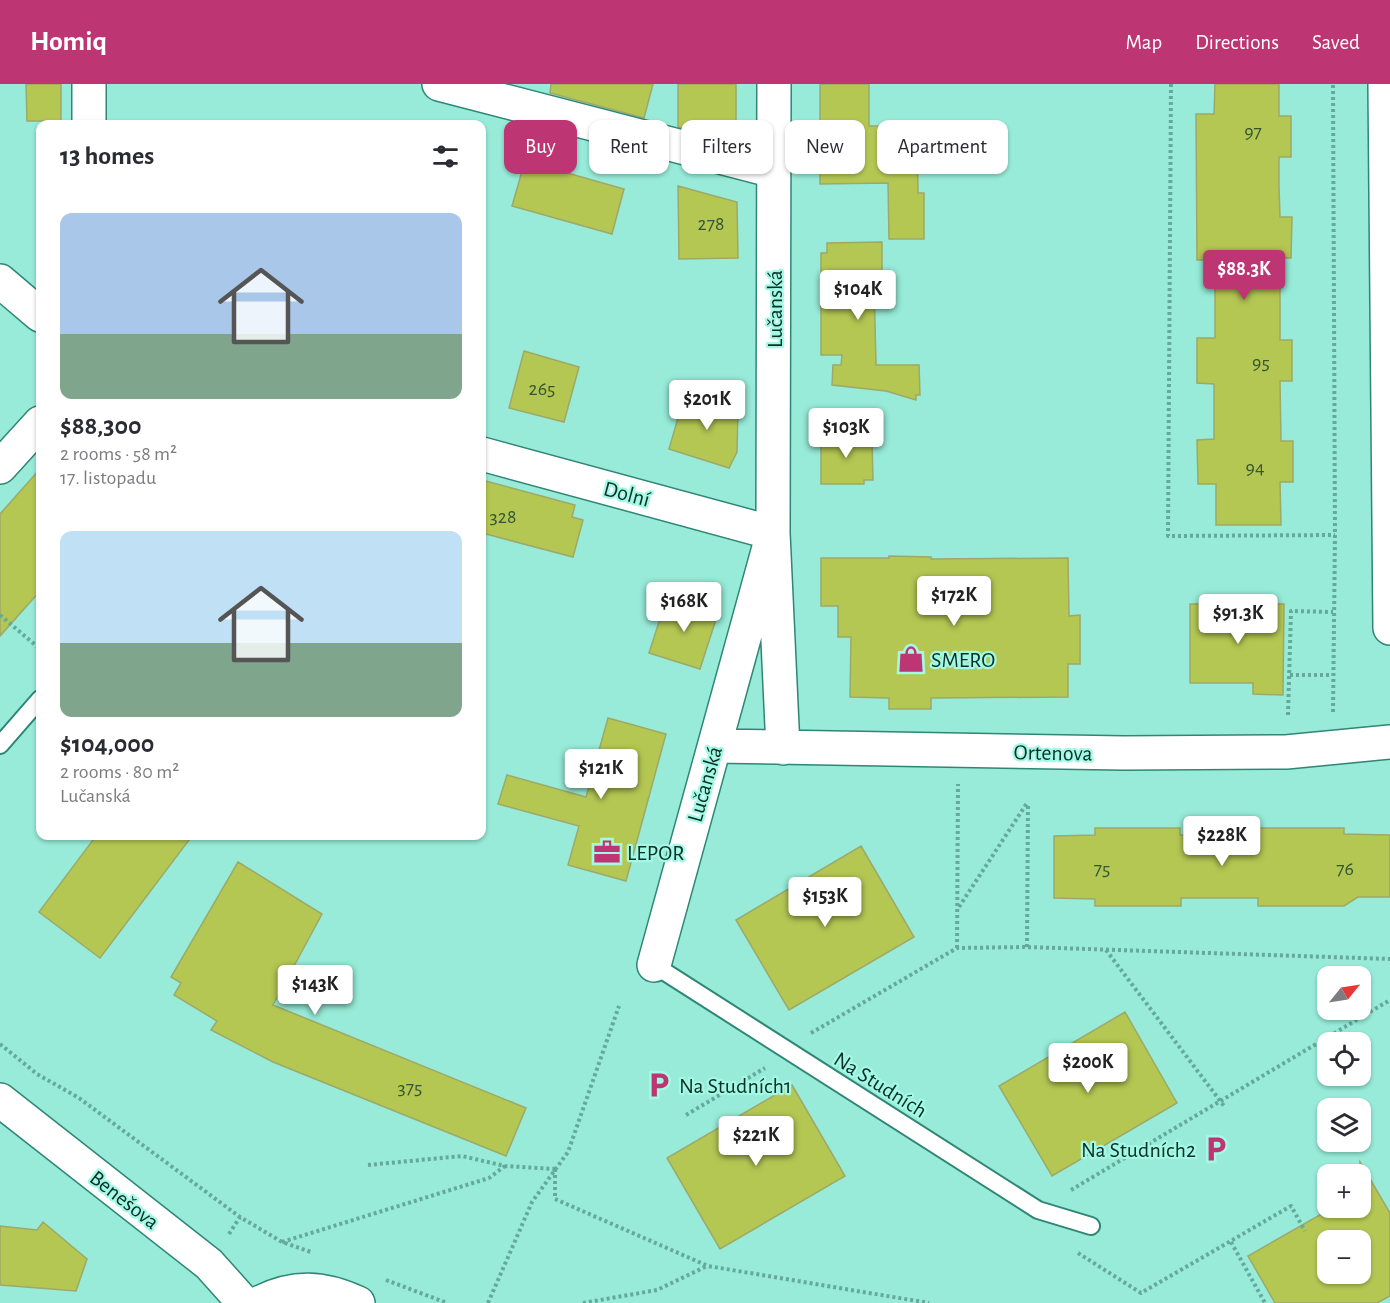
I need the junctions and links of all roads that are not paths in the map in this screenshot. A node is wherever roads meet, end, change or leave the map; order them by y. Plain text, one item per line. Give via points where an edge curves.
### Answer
1 (89, 84) edge
2 (439, 84) edge
3 (774, 84) edge
4 (1385, 84) edge
5 (89, 120) edge
6 (774, 171) junction
7 (0, 281) edge
8 (36, 312) edge
9 (36, 427) edge
10 (486, 455) edge
11 (0, 467) edge
12 (773, 533) junction
13 (1390, 628) edge
14 (36, 704) edge
15 (1390, 742) edge
16 (0, 745) edge
17 (715, 746) junction
18 (783, 747) junction
19 (654, 965) joint
20 (0, 1100) edge
21 (1091, 1226) dead end
22 (244, 1303) edge
23 (260, 1303) edge
24 (357, 1303) edge

1 - 5 street
2 - 6 street
3 - 6 street, Lučanská
4 - 13 street
6 - 12 street, Lučanská
7 - 8 street
9 - 11 street
10 - 12 street, Dolní
12 - 17 street, Lučanská
12 - 18 street, Lučanská
14 - 16 lane
15 - 18 street, Ortenova via 1286,752
17 - 18 street, Ortenova
17 - 19 street, Lučanská
19 - 21 lane, Na Studních via 1038,1210
20 - 22 street, Benešova via 209,1264
23 - 24 street via 276,1294 305,1289 335,1293

